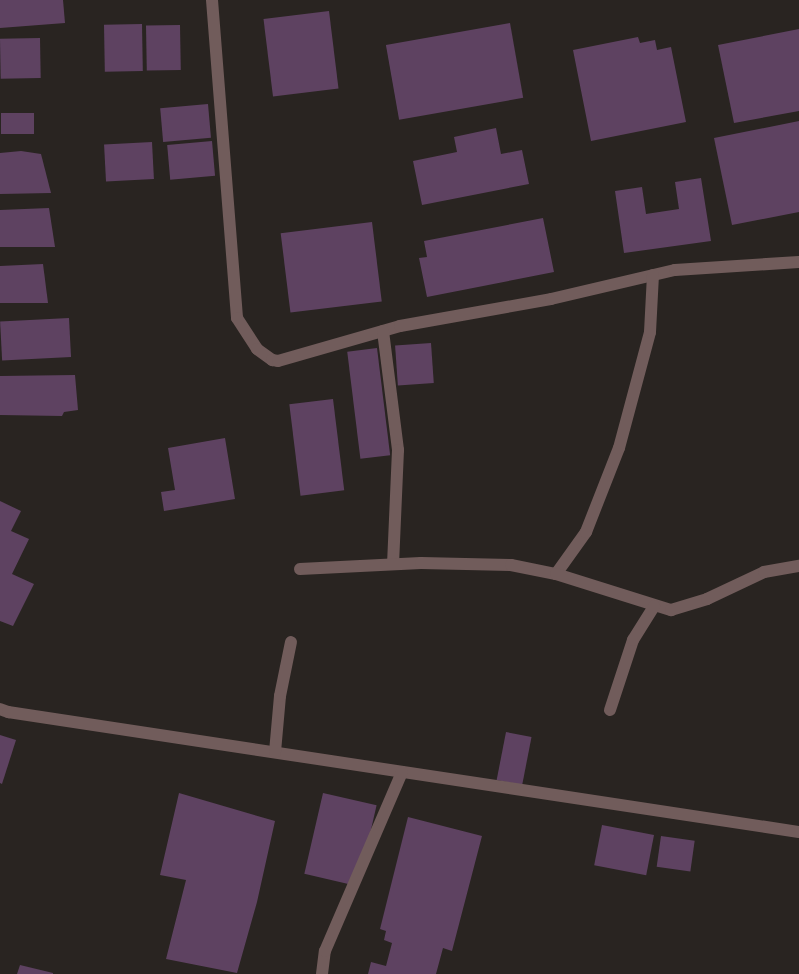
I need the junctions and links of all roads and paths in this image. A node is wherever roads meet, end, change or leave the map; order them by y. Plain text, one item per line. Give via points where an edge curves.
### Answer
1 (212, 0) edge
2 (799, 262) edge
3 (653, 275) junction
4 (383, 331) junction
5 (392, 564) junction
6 (799, 566) edge
7 (300, 569) dead end
8 (556, 574) junction
9 (654, 606) junction
10 (291, 642) dead end
11 (0, 709) edge
12 (610, 710) dead end
13 (275, 752) junction
14 (402, 772) junction
15 (799, 832) edge
16 (322, 974) edge

1 - 4 street via 236,309 242,329 257,349 278,361
2 - 3 street via 675,270
3 - 4 street via 551,299
3 - 8 street via 650,332 619,448 586,532
4 - 5 street via 398,450
5 - 7 street
5 - 8 street via 511,564
6 - 9 street via 764,572 707,599 671,610
8 - 9 street
9 - 12 street via 633,640
10 - 13 street via 280,696
11 - 13 street
13 - 14 street
14 - 15 street
14 - 16 street via 325,952

